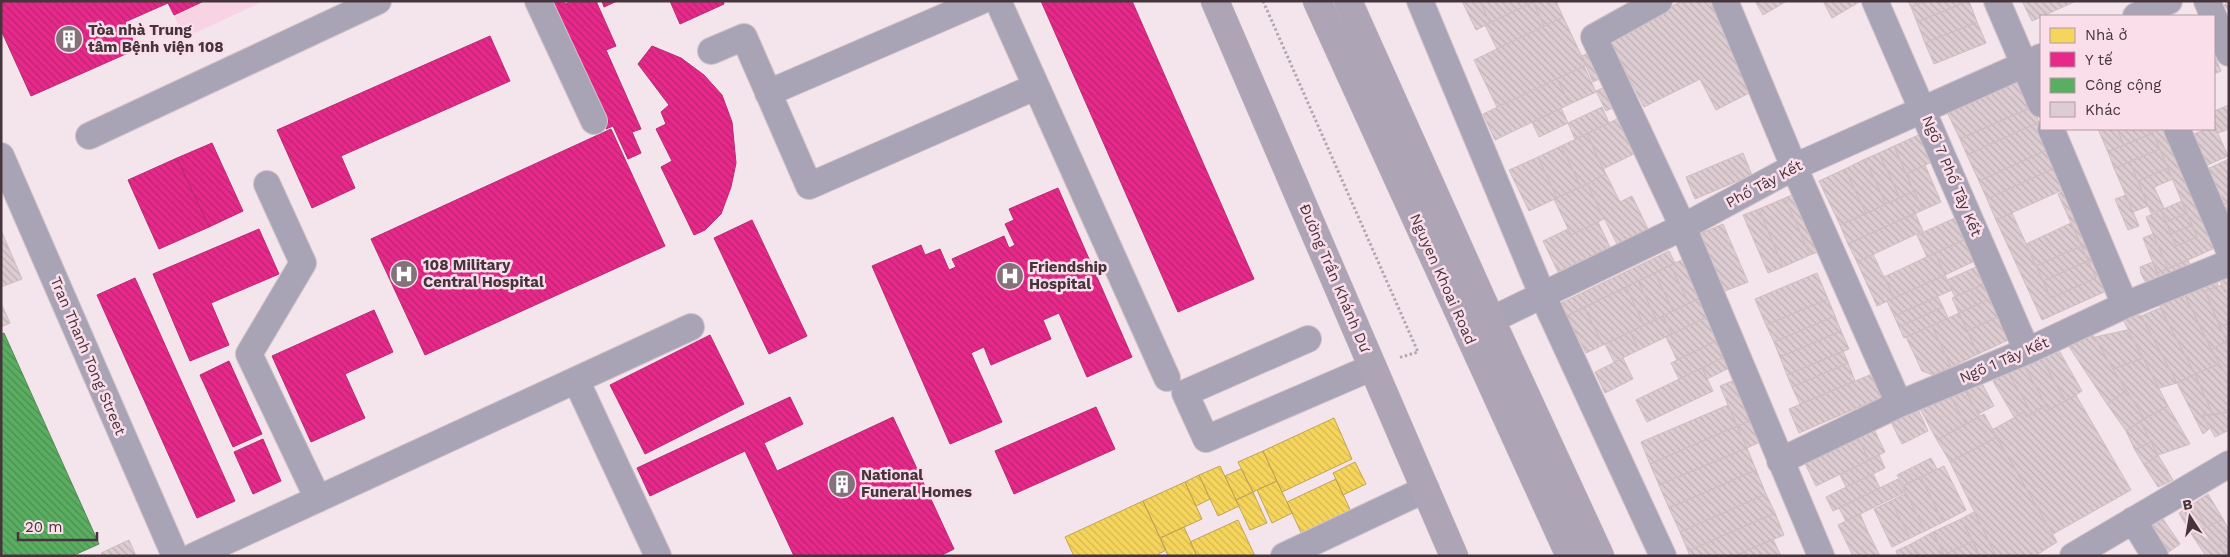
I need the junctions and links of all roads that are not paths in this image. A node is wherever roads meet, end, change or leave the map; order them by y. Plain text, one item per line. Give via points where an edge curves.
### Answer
1 (378, 1) edge
2 (538, 1) edge
3 (981, 1) edge
4 (998, 1) edge
5 (1215, 1) edge
6 (1317, 1) edge
7 (1348, 1) edge
8 (1420, 1) edge
9 (1659, 1) edge
10 (1724, 1) edge
11 (1876, 1) edge
12 (1997, 1) edge
13 (2121, 1) edge
14 (2169, 1) edge
15 (2207, 1) edge
16 (2128, 15) edge
17 (2138, 15) edge
18 (2213, 15) edge
19 (2215, 20) edge
20 (711, 51) dead end
21 (2229, 52) edge
22 (2033, 60) edge
23 (1036, 87) junction
24 (768, 93) junction
25 (2040, 98) edge
26 (1923, 111) junction
27 (594, 121) dead end
28 (2052, 130) edge
29 (2178, 130) edge
30 (89, 136) dead end
31 (1, 156) edge
32 (1794, 167) junction
33 (267, 184) dead end
34 (1683, 227) junction
35 (2229, 250) edge
36 (2229, 262) edge
37 (1542, 294) junction
38 (2125, 305) junction
39 (1491, 320) junction
40 (691, 327) dead end
41 (1308, 339) dead end
42 (2027, 351) junction
43 (1373, 366) junction
44 (1167, 378) dead end
45 (576, 380) junction
46 (1899, 404) junction
47 (1780, 461) junction
48 (2229, 464) edge
49 (1426, 489) junction
50 (318, 499) junction
51 (2133, 520) junction
52 (174, 556) edge
53 (194, 556) edge
54 (658, 556) edge
55 (1284, 556) edge
56 (1454, 556) edge
57 (1570, 556) edge
58 (1600, 556) edge
59 (1663, 556) edge
60 (1822, 556) edge
61 (2073, 556) edge
62 (2155, 556) edge

1 - 30 street
2 - 27 street
3 - 24 street
4 - 23 street
5 - 43 main road, Đường Trần Khánh Dư
6 - 57 main road, Nguyen Khoai Road
7 - 39 main road, Nguyen Khoai Road
8 - 37 street
9 - 34 street via 1594,36
10 - 32 street
11 - 26 street, Ngõ 7 Phố Tây Kết
12 - 22 street
13 - 16 street
14 - 17 street
15 - 18 street
19 - 21 street
20 - 24 street via 744,37
22 - 25 street
22 - 26 street, Phố Tây Kết
23 - 24 street via 809,186
23 - 44 street
26 - 32 street, Phố Tây Kết
26 - 42 street, Ngõ 7 Phố Tây Kết
28 - 38 street
29 - 35 street
31 - 52 street, Tran Thanh Tong Street
32 - 34 street, Phố Tây Kết
32 - 46 street
33 - 50 street via 303,263 249,354
34 - 37 street, Phố Tây Kết
34 - 47 street
36 - 38 street, Ngõ 1 Tây Kết
37 - 39 street, Phố Tây Kết
37 - 59 street
38 - 42 street, Ngõ 1 Tây Kết
39 - 58 main road, Nguyen Khoai Road
40 - 45 street
41 - 43 street via 1185,393 1206,439
42 - 46 street, Ngõ 1 Tây Kết
43 - 49 main road, Đường Trần Khánh Dư
45 - 50 street
45 - 54 street
46 - 47 street, Ngõ 1 Tây Kết
47 - 60 street
48 - 51 street
49 - 55 street
49 - 56 main road, Đường Trần Khánh Dư
50 - 53 street
51 - 61 street
51 - 62 street

